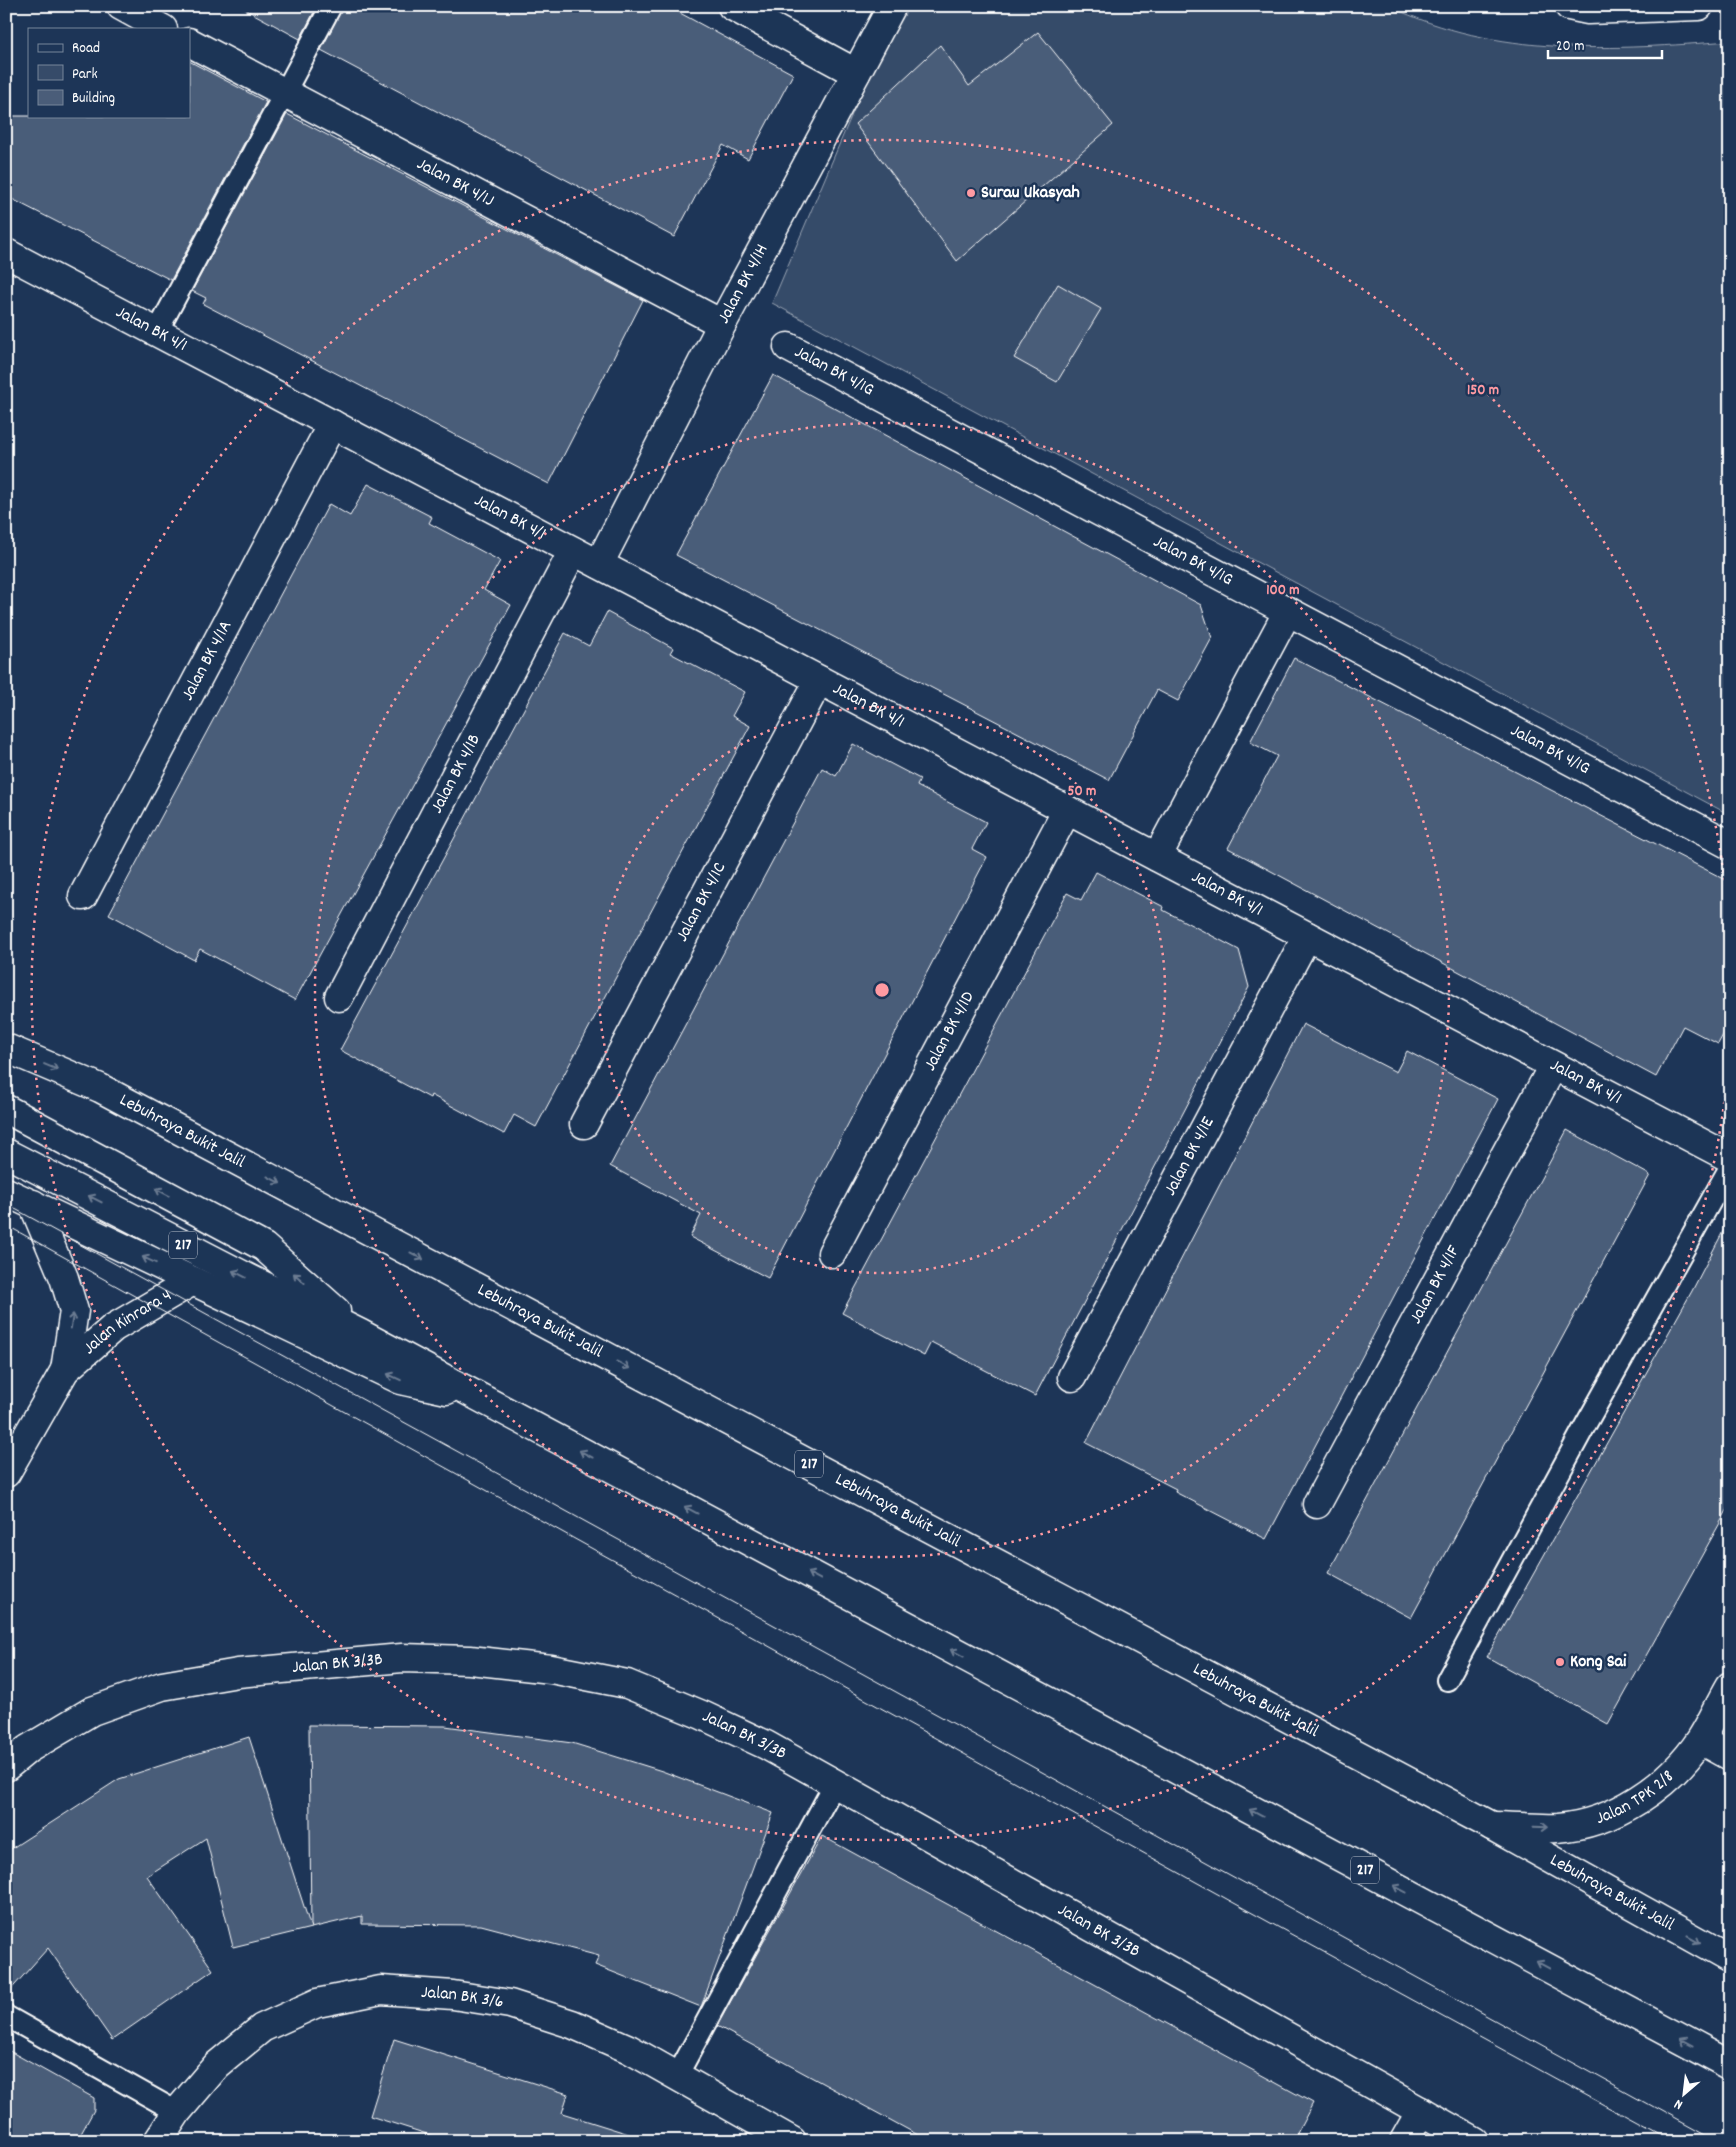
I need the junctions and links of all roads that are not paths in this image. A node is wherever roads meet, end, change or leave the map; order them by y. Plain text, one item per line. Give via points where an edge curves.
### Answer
1 (121, 6) edge
2 (331, 6) edge
3 (732, 6) edge
4 (892, 6) edge
5 (1569, 6) edge
6 (1699, 6) edge
7 (162, 28) edge
8 (190, 43) edge
9 (856, 73) junction
10 (285, 93) junction
11 (6, 253) edge
12 (722, 324) junction
13 (157, 332) junction
14 (788, 347) dead end
15 (332, 424) junction
16 (573, 551) junction
17 (599, 564) junction
18 (1288, 611) junction
19 (819, 680) junction
20 (1067, 810) junction
21 (1730, 845) edge
22 (1157, 858) junction
23 (83, 896) dead end
24 (1308, 936) junction
25 (339, 997) dead end
26 (6, 1048) edge
27 (1553, 1066) junction
28 (6, 1109) edge
29 (584, 1124) dead end
30 (6, 1153) edge
31 (1730, 1158) edge
32 (1730, 1167) edge
33 (6, 1192) edge
34 (33, 1204) junction
35 (832, 1253) dead end
36 (194, 1280) junction
37 (361, 1334) junction
38 (65, 1370) junction
39 (1072, 1377) dead end
40 (476, 1395) junction
41 (6, 1473) edge
42 (1317, 1504) dead end
43 (1447, 1680) dead end
44 (1730, 1686) edge
45 (1700, 1740) junction
46 (1730, 1756) edge
47 (6, 1767) edge
48 (834, 1784) junction
49 (1492, 1826) junction
50 (1730, 1959) edge
51 (6, 2016) edge
52 (1730, 2065) edge
53 (677, 2076) junction
54 (1421, 2111) junction
55 (177, 2112) junction
56 (158, 2141) edge
57 (792, 2141) edge
58 (1404, 2141) edge
59 (1474, 2141) edge

1 - 7 main road
2 - 10 lane
3 - 9 main road
4 - 9 main road, Jalan BK 4/1H
5 - 6 main road via 1588,10
8 - 10 main road, Jalan BK 4/1J
9 - 12 main road, Jalan BK 4/1H
10 - 12 main road, Jalan BK 4/1J
10 - 13 lane
11 - 13 main road, Jalan BK 4/1
12 - 17 main road, Jalan BK 4/1H
13 - 15 main road, Jalan BK 4/1
14 - 18 main road, Jalan BK 4/1G
15 - 16 main road, Jalan BK 4/1
15 - 23 main road, Jalan BK 4/1A
16 - 17 main road, Jalan BK 4/1
16 - 25 main road, Jalan BK 4/1B
17 - 19 main road, Jalan BK 4/1
18 - 21 main road, Jalan BK 4/1G
18 - 22 main road
19 - 20 main road, Jalan BK 4/1
19 - 29 main road, Jalan BK 4/1C
20 - 22 main road, Jalan BK 4/1
20 - 35 main road, Jalan BK 4/1D
22 - 24 main road, Jalan BK 4/1
24 - 27 main road, Jalan BK 4/1
24 - 39 main road, Jalan BK 4/1E
26 -> 49 main road, Lebuhraya Bukit Jalil / 217 via 100,1088
27 - 31 main road, Jalan BK 4/1
27 - 42 main road, Jalan BK 4/1F
37 -> 28 main road via 264,1247
37 -> 30 main road, 217
32 - 43 lane
33 - 34 main road
36 -> 34 main road
38 -> 34 main road, Jalan Kinrara 4 via 74,1311
36 - 38 main road, Jalan Kinrara 4 via 113,1328
40 -> 36 main road via 401,1380
37 - 40 main road, 217
38 - 41 main road, Jalan Kinrara 4
52 -> 40 main road, 217
44 - 45 main road, Jalan TPK 2/8
45 - 46 main road
49 -> 45 main road, Jalan TPK 2/8 via 1558,1828 1599,1819 1633,1803 1669,1778
47 - 48 main road, Jalan BK 3/3B via 28,1749 92,1711 162,1686 238,1673 402,1658 479,1661 551,1669 627,1684 758,1742
48 - 53 lane
48 - 54 main road, Jalan BK 3/3B
49 -> 50 main road, Lebuhraya Bukit Jalil / 217
51 - 55 lane
53 - 55 main road, Jalan BK 3/6 via 629,2049 572,2024 510,2004 453,1995 381,1990 317,2003 262,2028 217,2065
53 - 57 main road, Jalan BK 3/6
54 - 58 main road
54 - 59 main road, Jalan BK 3/3B
55 - 56 main road, Jalan BK 3/6

